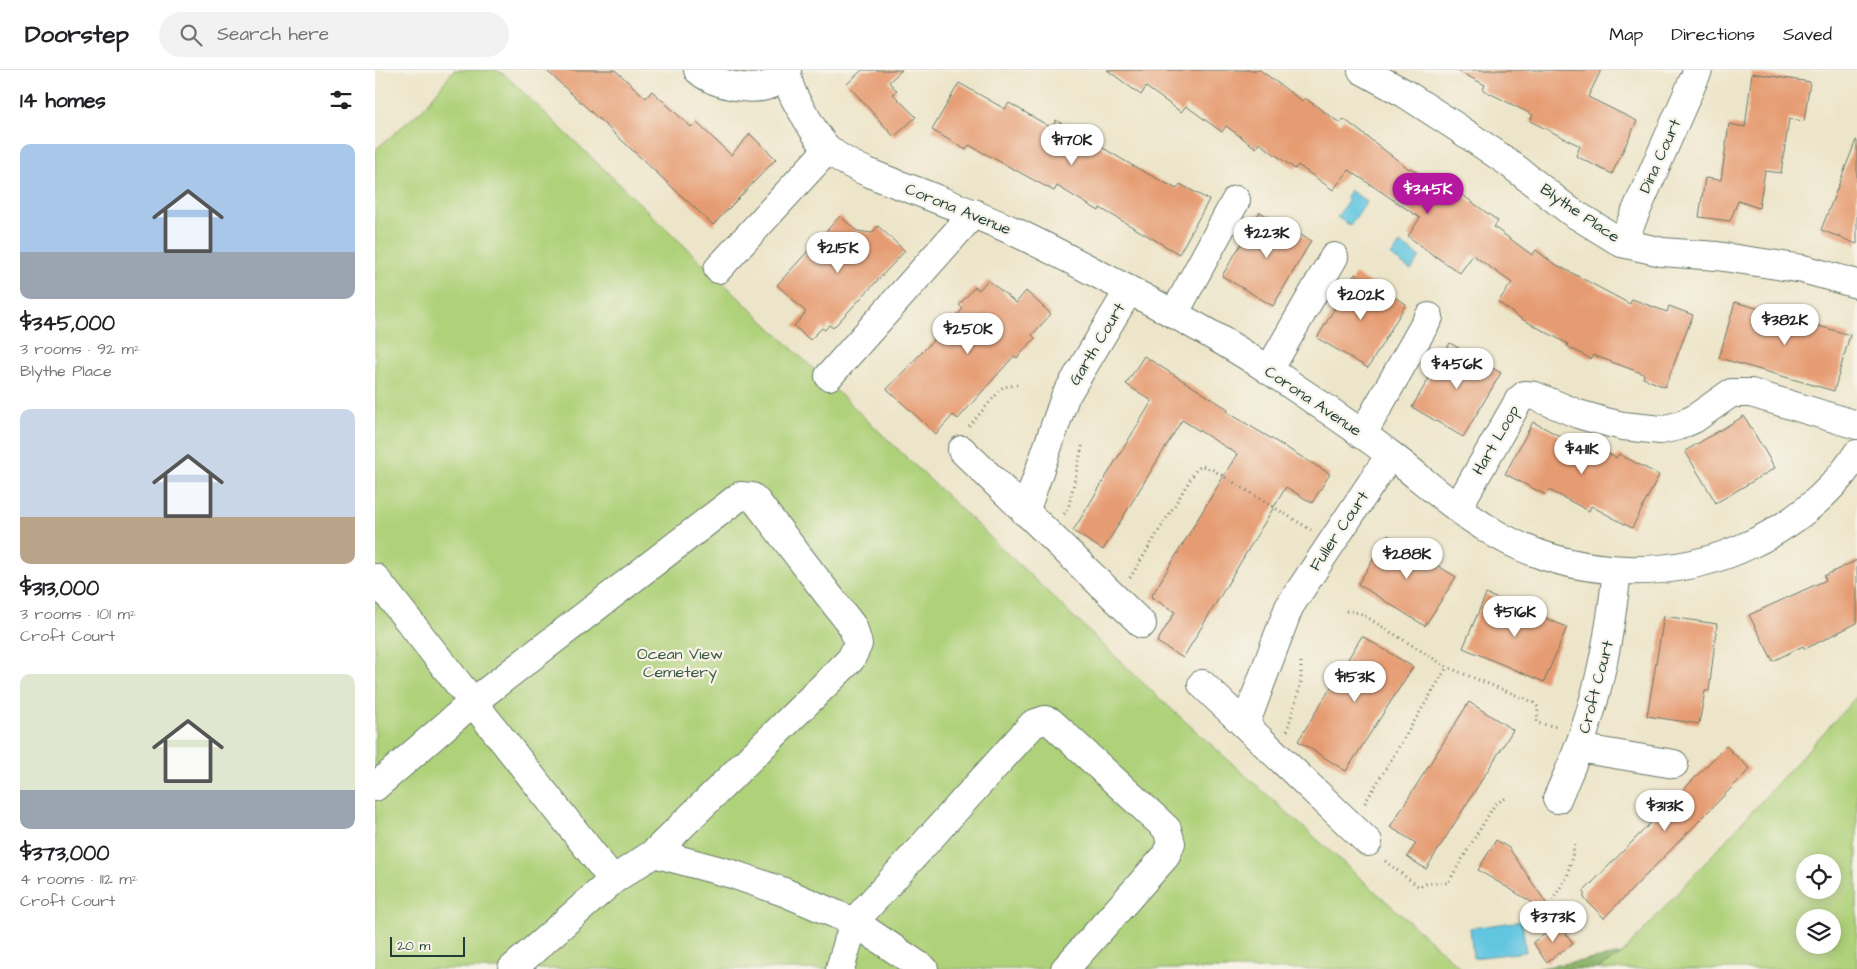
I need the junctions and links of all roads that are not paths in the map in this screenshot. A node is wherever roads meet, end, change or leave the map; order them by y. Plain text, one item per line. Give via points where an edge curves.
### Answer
1 (698, 70) edge
2 (1362, 70) edge
3 (1698, 70) edge
4 (787, 73) edge
5 (828, 149) junction
6 (1236, 200) dead end
7 (974, 213) junction
8 (1622, 242) junction
9 (1334, 257) dead end
10 (718, 269) dead end
11 (1857, 284) edge
12 (1129, 290) junction
13 (1174, 314) junction
14 (1429, 317) dead end
15 (1269, 370) junction
16 (829, 376) dead end
17 (1857, 425) edge
18 (1362, 435) junction
19 (964, 440) road end
20 (1390, 454) junction
21 (1857, 454) edge
22 (1458, 507) junction
23 (1025, 512) junction
24 (1617, 570) junction
25 (375, 578) edge
26 (1142, 624) dead end
27 (1202, 684) dead end
28 (473, 702) junction
29 (1245, 725) junction
30 (1571, 738) junction
31 (1674, 764) dead end
32 (375, 787) edge
33 (1557, 799) dead end
34 (1376, 851) road end
35 (654, 853) junction
36 (613, 880) junction
37 (854, 922) junction
38 (512, 969) edge
39 (840, 969) edge
40 (924, 969) edge
41 (1065, 969) edge

1 - 4 street via 719,82 748,86 768,85
2 - 8 street, Blythe Place via 1458,128 1570,211
3 - 8 street, Dina Court
4 - 5 street, Corona Avenue via 797,103
5 - 7 street, Corona Avenue via 869,173
5 - 10 street
6 - 13 street
7 - 12 street, Corona Avenue
7 - 16 street
8 - 11 street, Blythe Place via 1662,252 1717,256 1803,269
9 - 15 street
12 - 13 street, Corona Avenue
12 - 23 street, Garth Court via 1065,397
13 - 15 street, Corona Avenue
14 - 18 street
15 - 18 street, Corona Avenue
17 - 22 street, Hart Loop via 1751,393 1736,392 1678,426 1661,430 1643,429 1601,422 1525,395 1519,400
18 - 20 street, Corona Avenue
19 - 23 street
20 - 22 street, Corona Avenue
20 - 29 street, Fuller Court via 1289,607
21 - 24 street, Corona Avenue via 1821,498 1759,541 1722,557 1682,567
22 - 24 street, Corona Avenue via 1481,526 1545,556
23 - 26 street
24 - 30 street, Croft Court via 1610,633 1599,685
25 - 28 street
27 - 29 street
28 - 32 street
28 - 35 street via 733,500 740,496 752,498 853,627 857,636 855,652
28 - 36 street
29 - 34 street
30 - 31 street
30 - 33 street, Croft Court
35 - 36 street
35 - 37 street via 732,874
36 - 38 street
37 - 39 street
37 - 40 street
37 - 41 street via 1033,724 1045,720 1051,722 1167,829 1171,843 1165,857

